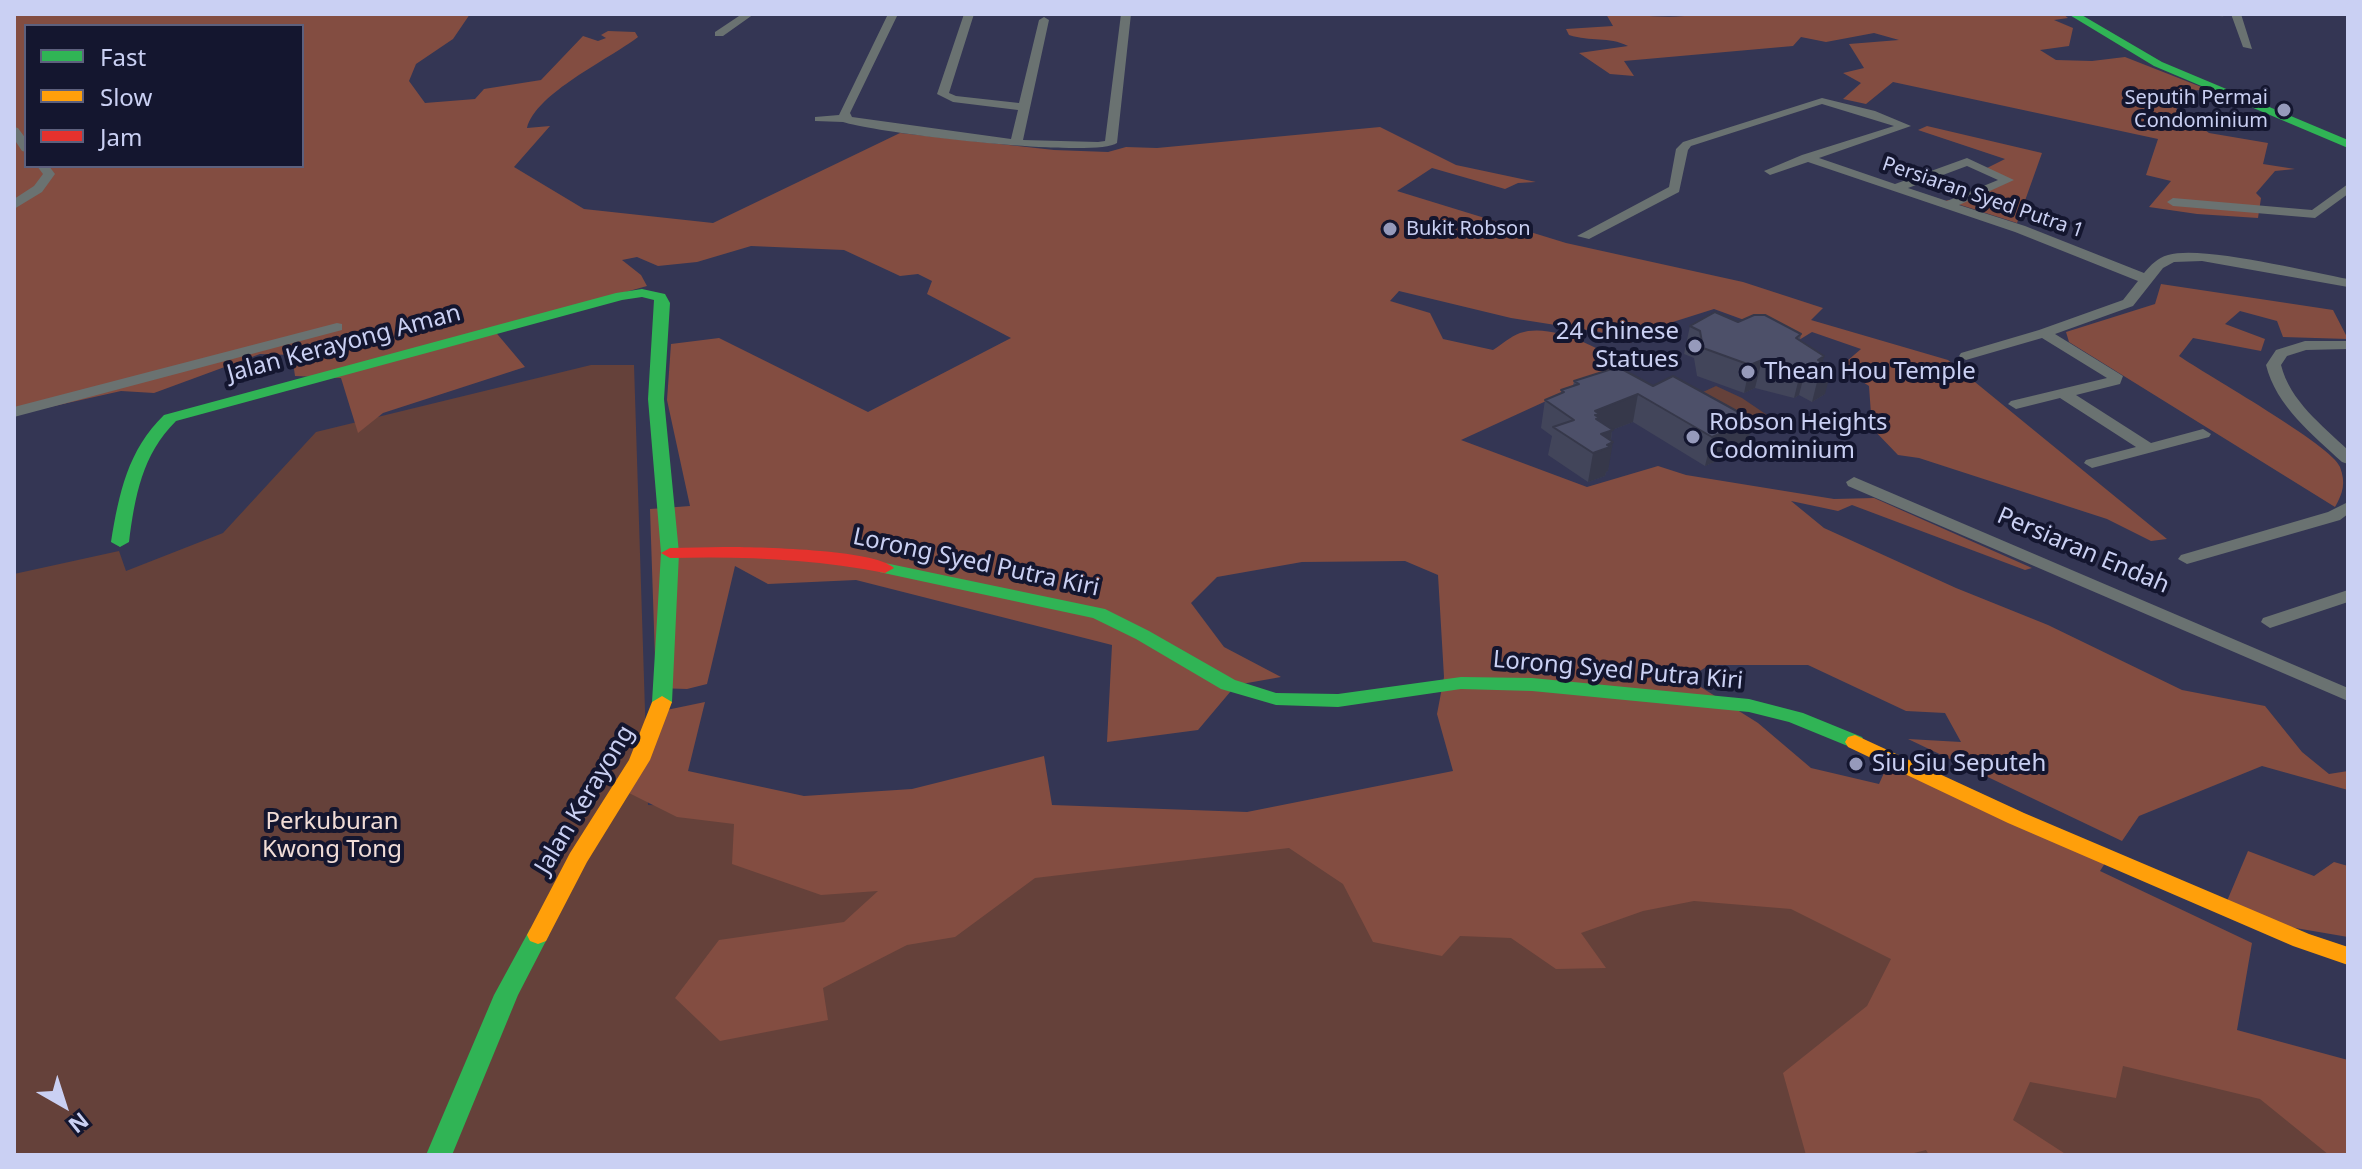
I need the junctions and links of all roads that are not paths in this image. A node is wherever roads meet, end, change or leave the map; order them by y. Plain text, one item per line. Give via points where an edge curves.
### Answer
1 (749, 14) edge
2 (893, 14) edge
3 (969, 14) edge
4 (1126, 14) edge
5 (2073, 14) edge
6 (2236, 14) edge
7 (1044, 20) dead end
8 (717, 29) dead end
9 (2248, 47) dead end
10 (1023, 107) junction
11 (819, 119) dead end
12 (851, 121) junction
13 (1016, 143) junction
14 (2348, 144) edge
15 (1806, 158) junction
16 (44, 168) edge
17 (1770, 171) dead end
18 (1895, 188) junction
19 (2348, 188) edge
20 (2173, 202) dead end
21 (14, 205) edge
22 (1948, 205) junction
23 (1584, 236) dead end
24 (2146, 279) junction
25 (2348, 283) edge
26 (663, 303) joint
27 (337, 327) dead end
28 (2044, 333) junction
29 (2348, 345) edge
30 (1966, 356) dead end
31 (2064, 394) junction
32 (2016, 404) dead end
33 (14, 412) edge
34 (2203, 434) dead end
35 (2147, 447) junction
36 (2348, 459) edge
37 (2092, 463) dead end
38 (1854, 482) dead end
39 (2343, 516) edge
40 (120, 542) dead end
41 (670, 553) junction
42 (2187, 559) dead end
43 (2348, 596) edge
44 (2270, 622) dead end
45 (2290, 671) junction
46 (2348, 695) edge
47 (2348, 707) edge
48 (2348, 956) edge
49 (439, 1155) edge

1 - 8 street
2 - 12 street via 844,113
3 - 10 street via 943,94
4 - 13 street via 1111,143
5 - 14 street via 2158,64
6 - 9 street
7 - 10 street
10 - 13 street
11 - 12 street
12 - 13 street
15 - 17 street
15 - 18 street, Persiaran Syed Putra 1
15 - 23 street via 1905,126 1822,101 1687,144 1675,189
16 - 21 street via 49,174 38,189
18 - 22 street, Persiaran Syed Putra 1
18 - 22 street via 1967,162 2008,180
19 - 20 street via 2328,206 2308,214
22 - 24 street, Persiaran Syed Putra 1
24 - 25 street via 2165,260 2189,256
24 - 28 street via 2128,303
26 - 40 street, Jalan Kerayong Aman via 654,295 621,296 185,412 157,426 142,448
26 - 41 street, Jalan Kerayong via 656,399
27 - 33 street
28 - 30 street
28 - 31 street via 2115,376 2109,385
29 - 36 street via 2292,347 2277,360 2273,372 2298,413
31 - 32 street
31 - 35 street
34 - 35 street
35 - 37 street
38 - 45 street, Persiaran Endah
39 - 42 street
41 - 48 street, Lorong Syed Putra Kiri via 754,550 832,557 1098,613 1244,693 1279,700 1340,702 1439,685 1510,683 1699,699 1786,714 2016,818
41 - 49 street, Jalan Kerayong via 657,725 643,758 576,860 506,995
43 - 44 street
45 - 46 street, Persiaran Endah
45 - 47 street, Persiaran Endah

